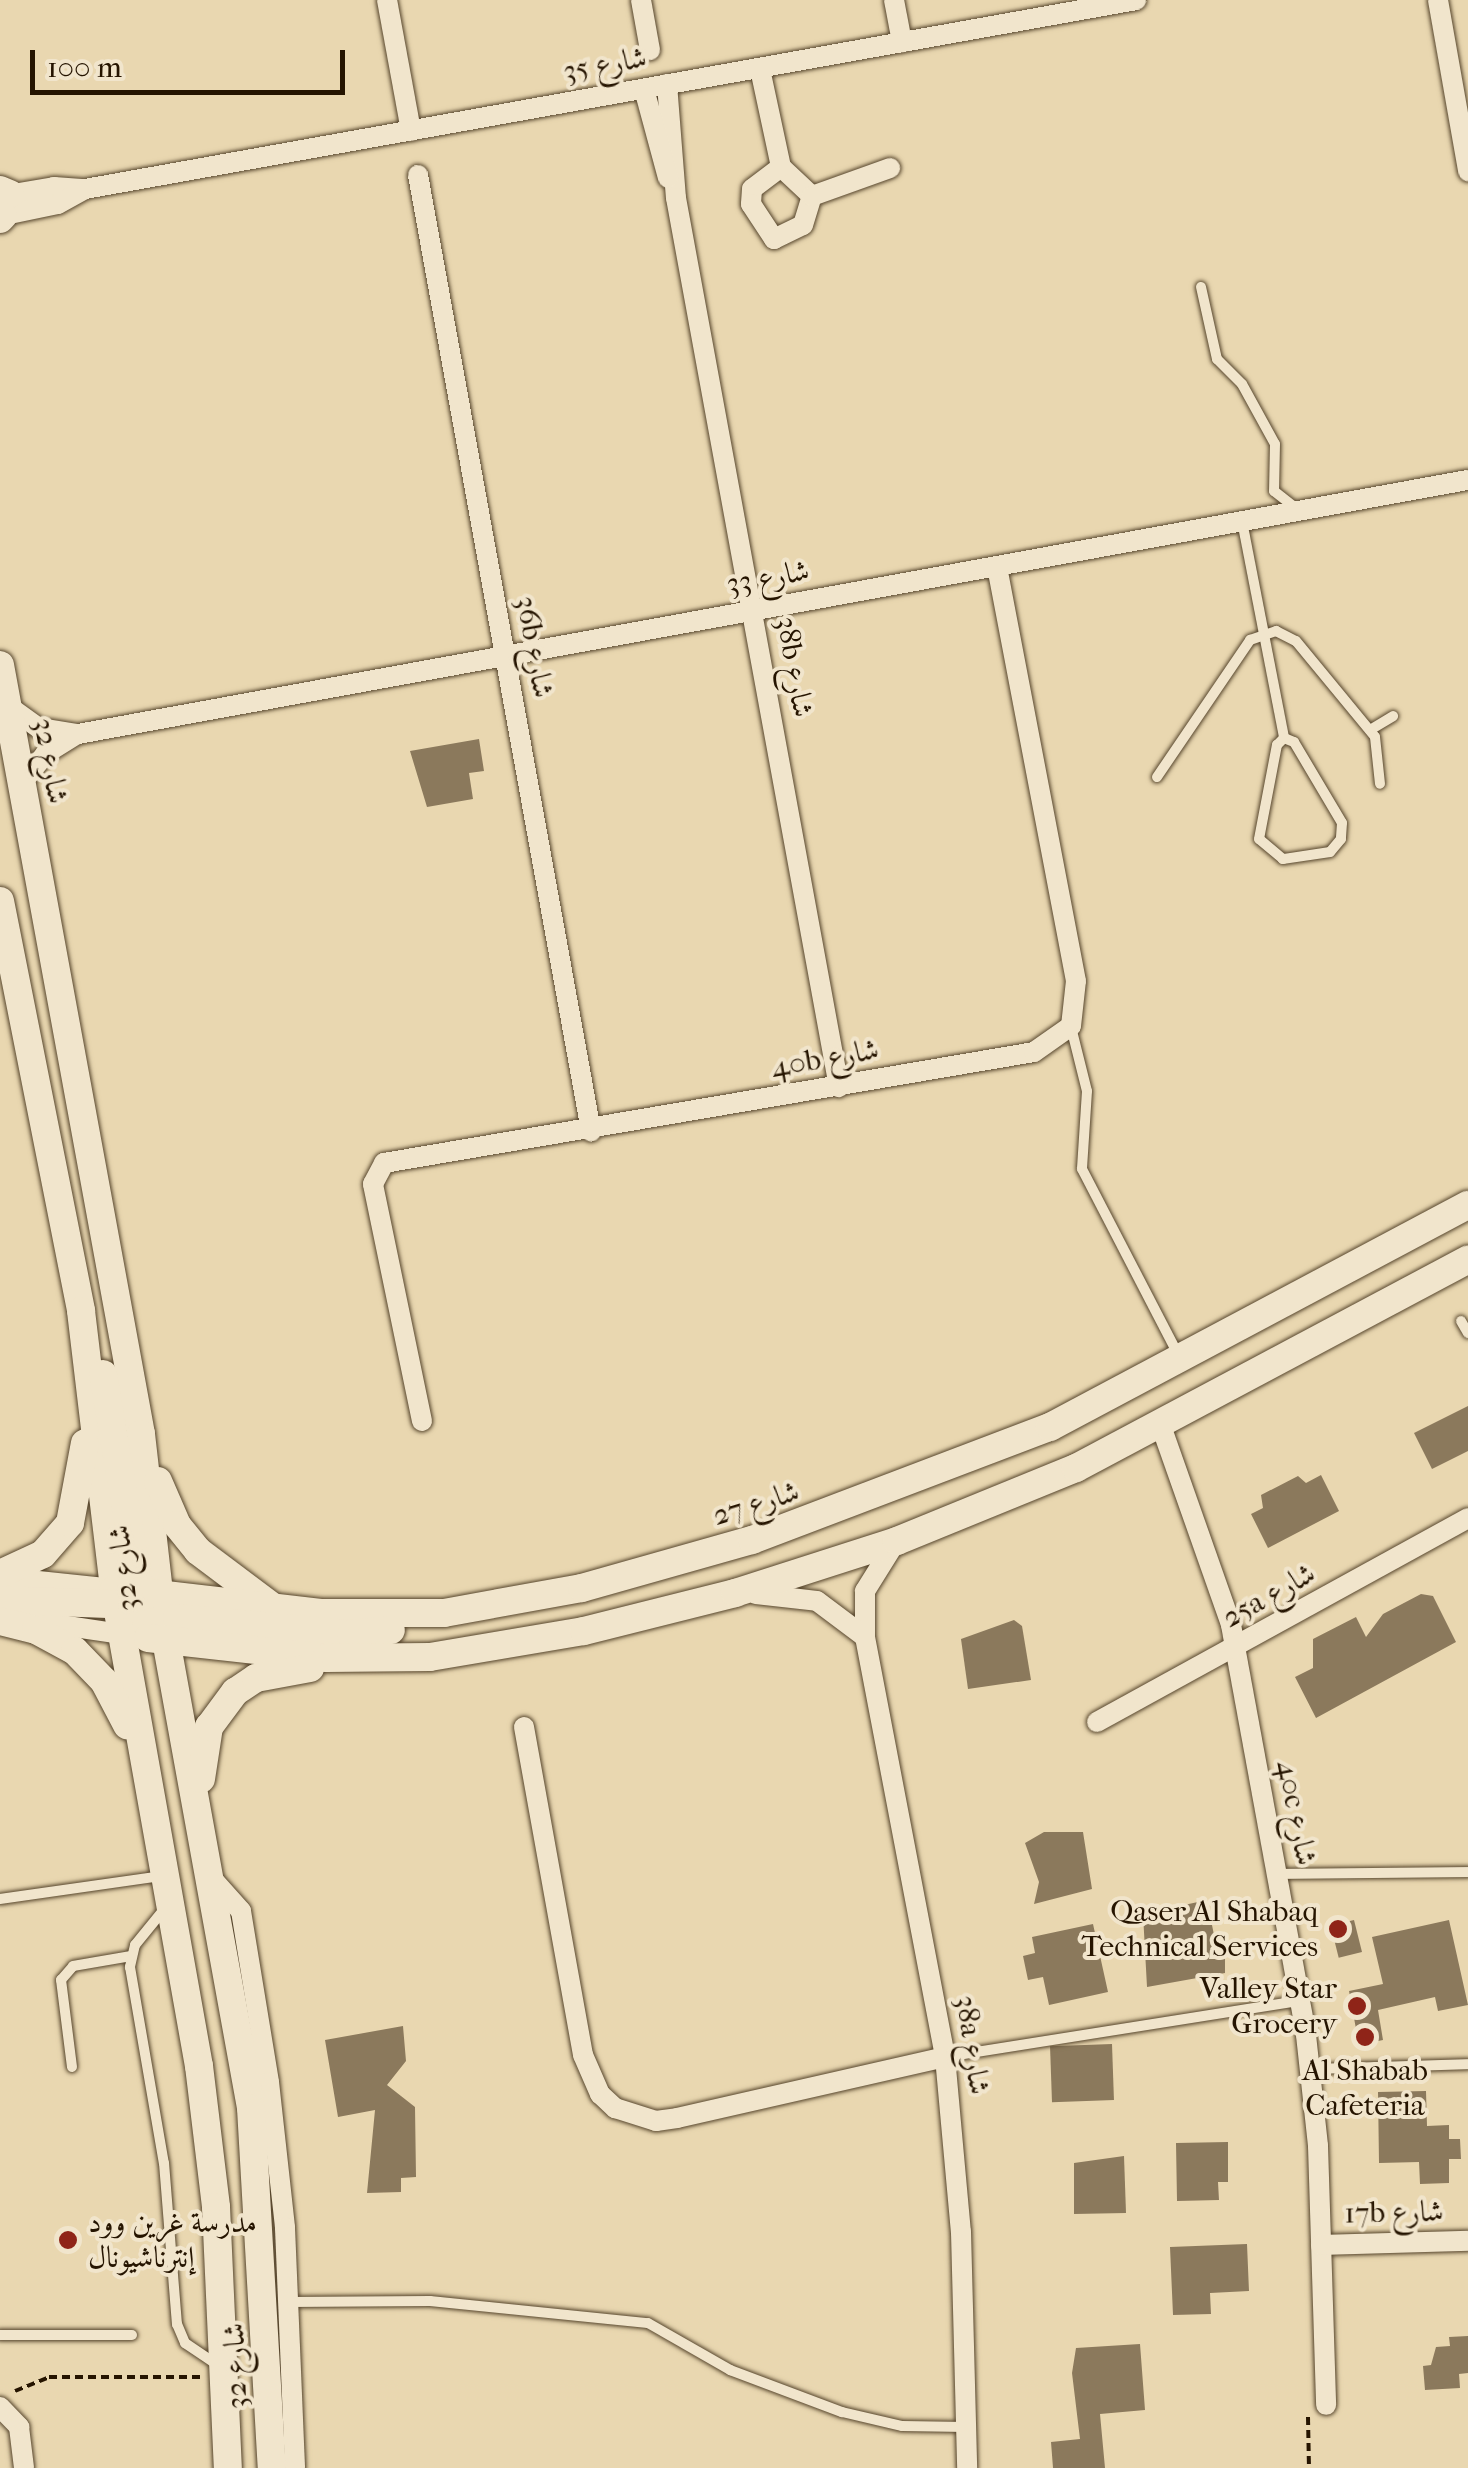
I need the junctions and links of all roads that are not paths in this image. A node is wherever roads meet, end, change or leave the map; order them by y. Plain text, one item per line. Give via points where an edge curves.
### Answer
1 (387, 0) edge
2 (641, 0) edge
3 (894, 0) edge
4 (1136, 0) edge
5 (1438, 0) edge
6 (902, 42) junction
7 (650, 50) dead end
8 (760, 70) junction
9 (667, 84) junction
10 (644, 88) junction
11 (411, 131) junction
12 (781, 167) junction
13 (890, 168) dead end
14 (1468, 170) edge
15 (418, 175) dead end
16 (812, 196) junction
17 (676, 198) junction
18 (2, 205) edge
19 (1201, 287) dead end
20 (1468, 480) edge
21 (1298, 511) junction
22 (1242, 521) junction
23 (997, 566) junction
24 (754, 610) junction
25 (1263, 632) junction
26 (506, 656) junction
27 (0, 665) edge
28 (6, 705) junction
29 (1393, 716) dead end
30 (1370, 730) junction
31 (78, 734) junction
32 (1284, 738) junction
33 (1158, 777) dead end
34 (20, 784) junction
35 (1380, 784) dead end
36 (0, 901) edge
37 (1070, 1026) junction
38 (839, 1087) junction
39 (591, 1130) junction
40 (1468, 1205) edge
41 (1468, 1260) edge
42 (81, 1312) junction
43 (1461, 1320) dead end
44 (1468, 1333) edge
45 (1181, 1361) junction
46 (90, 1397) junction
47 (422, 1421) dead end
48 (1160, 1423) junction
49 (141, 1434) junction
50 (1468, 1518) edge
51 (897, 1541) junction
52 (0, 1576) edge
53 (735, 1593) junction
54 (0, 1600) edge
55 (276, 1608) junction
56 (444, 1613) junction
57 (140, 1614) junction
58 (0, 1620) edge
59 (865, 1637) junction
60 (1235, 1650) junction
61 (378, 1660) junction
62 (1096, 1722) dead end
63 (524, 1728) dead end
64 (141, 1756) junction
65 (197, 1815) junction
66 (207, 1872) junction
67 (1468, 1872) edge
68 (1277, 1874) junction
69 (167, 1889) junction
70 (0, 1898) edge
71 (131, 1956) junction
72 (1300, 2001) junction
73 (945, 2057) junction
74 (1468, 2064) edge
75 (72, 2067) dead end
76 (1311, 2068) junction
77 (1468, 2242) edge
78 (1321, 2245) junction
79 (290, 2302) junction
80 (0, 2335) edge
81 (132, 2335) dead end
82 (225, 2373) junction
83 (4, 2401) edge
84 (1326, 2403) road end
85 (966, 2427) junction
86 (24, 2468) edge
87 (228, 2468) edge
88 (272, 2468) edge
89 (295, 2468) edge
90 (967, 2468) edge

1 - 11 street
2 - 7 street
3 - 6 street
4 - 6 street, شارع 35
5 - 14 street
6 - 8 street, شارع 35
8 - 9 street, شارع 35
8 - 12 street
9 - 10 street, شارع 35
9 - 17 street, 38b شارع
10 - 11 street, شارع 35
10 - 17 street, 38b شارع
11 - 18 street, شارع 35 via 85,190 58,204
12 - 16 street
12 - 16 street via 752,190 751,204 774,239 802,224
13 - 16 street
15 - 26 street, 36b شارع
17 - 24 street, 38b شارع
19 - 21 lane via 1218,359 1242,384 1275,444 1274,491
20 - 21 street, شارع 33
21 - 22 street, شارع 33
22 - 23 street, شارع 33
22 - 25 lane
23 - 24 street, شارع 33
23 - 37 street via 1076,980
24 - 26 street, شارع 33
24 - 38 street, 38b شارع
25 - 30 lane via 1296,640
25 - 32 lane
25 - 33 lane via 1250,640
26 - 31 street, شارع 33
26 - 39 street, 36b شارع
27 - 28 street, شارع 32
28 - 31 street, شارع 33 via 39,728
28 - 34 street, شارع 32
29 - 30 lane
30 - 35 lane via 1381,754
31 - 34 street, شارع 33 via 45,754
32 - 32 lane via 1277,745 1259,839 1283,859 1330,852 1341,839 1342,823 1294,742
34 - 49 street, شارع 32
36 - 42 street, شارع 32
37 - 38 street, 40b شارع via 1034,1052
37 - 45 lane via 1087,1091 1082,1169
38 - 39 street, 40b شارع
39 - 47 street, 40b شارع via 390,1161 374,1172
40 - 45 street, شارع 27
41 - 48 street, شارع 27
42 - 46 street, شارع 32
42 - 57 street via 110,1402
43 - 44 lane
45 - 56 street, شارع 27 via 1050,1427 836,1513 582,1588
46 - 52 street via 80,1492 70,1523 44,1554
46 - 57 street, شارع 32
48 - 51 street, شارع 27 via 1076,1468
48 - 60 street, 40c شارع via 1225,1600
49 - 55 street via 176,1525 216,1569
49 - 57 street, شارع 32
50 - 60 street, 25a شارع
51 - 53 street, شارع 27
51 - 59 street, 38a شارع via 870,1578
52 - 57 street, شارع 27
53 - 59 street via 816,1600
53 - 61 street, شارع 27 via 507,1646
54 - 57 street
55 - 56 street, شارع 27
55 - 57 street, شارع 27
56 - 57 street via 398,1629 351,1634
57 - 58 street, شارع 27
57 - 61 street, شارع 27
57 - 64 street, شارع 32
57 - 65 street, شارع 32
57 - 66 street via 182,1818
58 - 64 street via 58,1639 88,1663 116,1699
59 - 73 street, 38a شارع
60 - 62 street, 25a شارع
60 - 68 street, 40c شارع
61 - 65 street via 276,1672 235,1692 209,1728
63 - 73 street via 583,2054 594,2084 616,2108 656,2121 677,2118
64 - 69 street, شارع 32
65 - 66 street, شارع 32
66 - 79 street via 230,1891 243,1921 279,2154
66 - 88 street, شارع 32 via 258,2156
67 - 68 lane
68 - 72 street, 40c شارع
69 - 70 lane
69 - 71 lane
69 - 82 street, شارع 32 via 212,2160
71 - 75 lane via 82,1963 60,1980
71 - 82 lane via 164,2163 176,2324 186,2342
72 - 73 lane
72 - 76 street, 40c شارع
73 - 85 street, 38a شارع via 960,2232
74 - 76 lane
76 - 78 street, 40c شارع
77 - 78 street, 17b شارع
78 - 84 street, 40c شارع
79 - 85 lane via 444,2302 648,2323 730,2370 842,2412 902,2426
79 - 89 street
80 - 81 lane
82 - 87 street, شارع 32
83 - 86 street via 19,2427
85 - 90 street, 38a شارع

